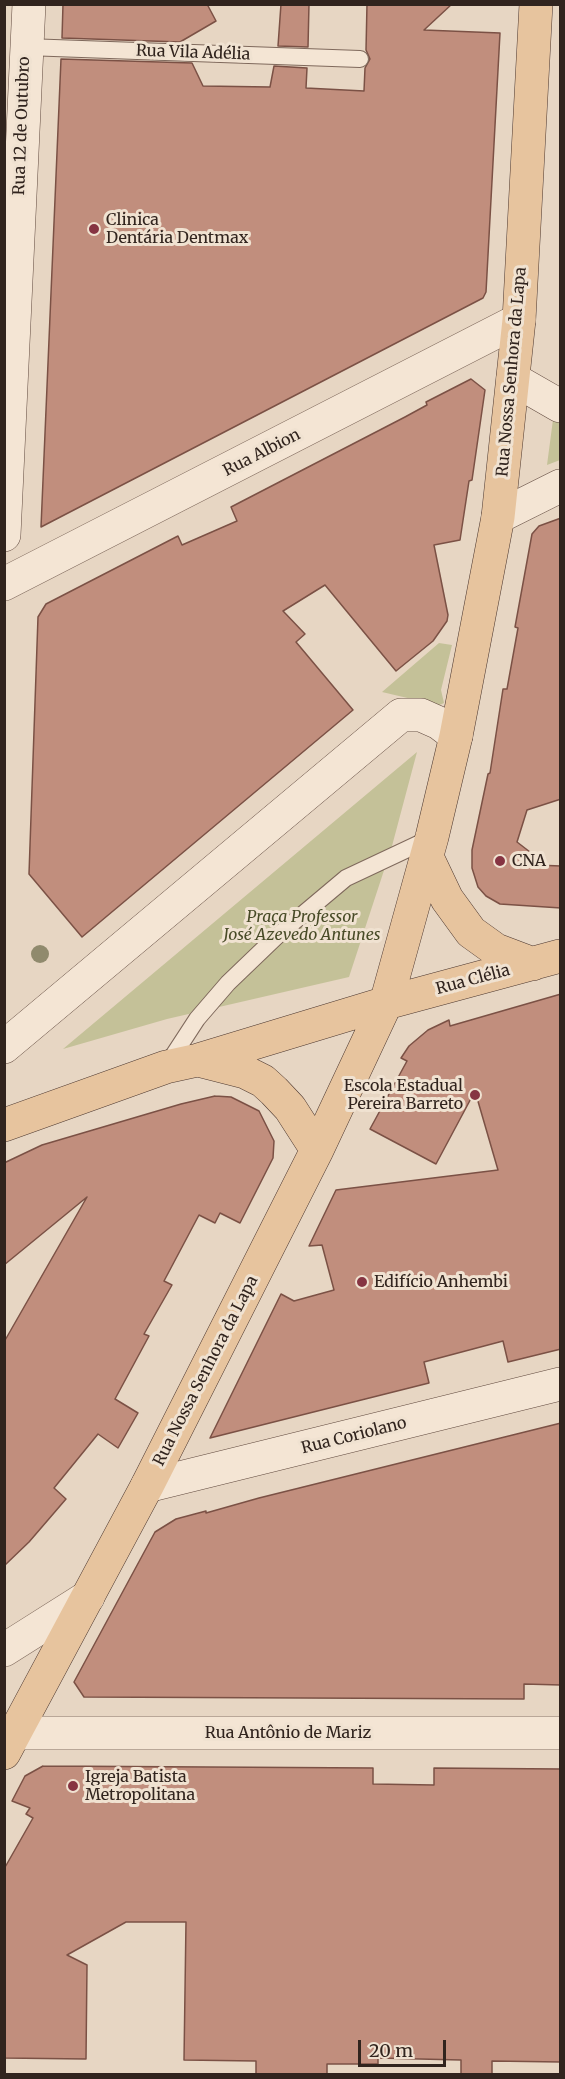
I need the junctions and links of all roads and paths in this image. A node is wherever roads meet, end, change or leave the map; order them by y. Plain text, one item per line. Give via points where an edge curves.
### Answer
1 (29, 4) edge
2 (536, 4) edge
3 (26, 47) junction
4 (360, 59) dead end
5 (519, 320) junction
6 (513, 379) junction
7 (561, 406) edge
8 (561, 486) edge
9 (498, 517) junction
10 (4, 535) edge
11 (4, 584) edge
12 (456, 736) junction
13 (430, 847) junction
14 (547, 960) edge
15 (386, 1003) junction
16 (4, 1047) edge
17 (198, 1060) junction
18 (166, 1067) junction
19 (4, 1125) edge
20 (317, 1150) junction
21 (561, 1384) edge
22 (147, 1486) junction
23 (88, 1597) junction
24 (4, 1650) edge
25 (561, 1733) edge
26 (10, 1743) edge

1 - 3 street, Rua 12 de Outubro
2 - 5 main road, Rua Nossa Senhora da Lapa
3 - 4 lane, Rua Vila Adélia
3 - 10 street, Rua 12 de Outubro
5 - 6 main road, Rua Nossa Senhora da Lapa
5 - 11 street, Rua Albion
6 - 7 street
6 - 9 main road, Rua Nossa Senhora da Lapa
8 - 9 street
9 - 12 main road, Rua Nossa Senhora da Lapa
12 - 13 main road
12 - 16 street via 421,715 400,716
13 - 14 main road via 447,899 471,932 496,950
13 - 15 main road
13 - 18 lane via 346,878 228,983 192,1025
14 - 15 main road, Rua Clélia
15 - 17 main road
15 - 20 main road, Rua Nossa Senhora da Lapa
17 - 18 main road
17 - 20 main road via 245,1072 263,1081 290,1108
18 - 19 main road
20 - 22 main road, Rua Nossa Senhora da Lapa
21 - 22 street, Rua Coriolano
22 - 23 main road, Rua Nossa Senhora da Lapa
23 - 24 street
23 - 26 main road, Rua Nossa Senhora da Lapa
25 - 26 street, Rua Antônio de Mariz

